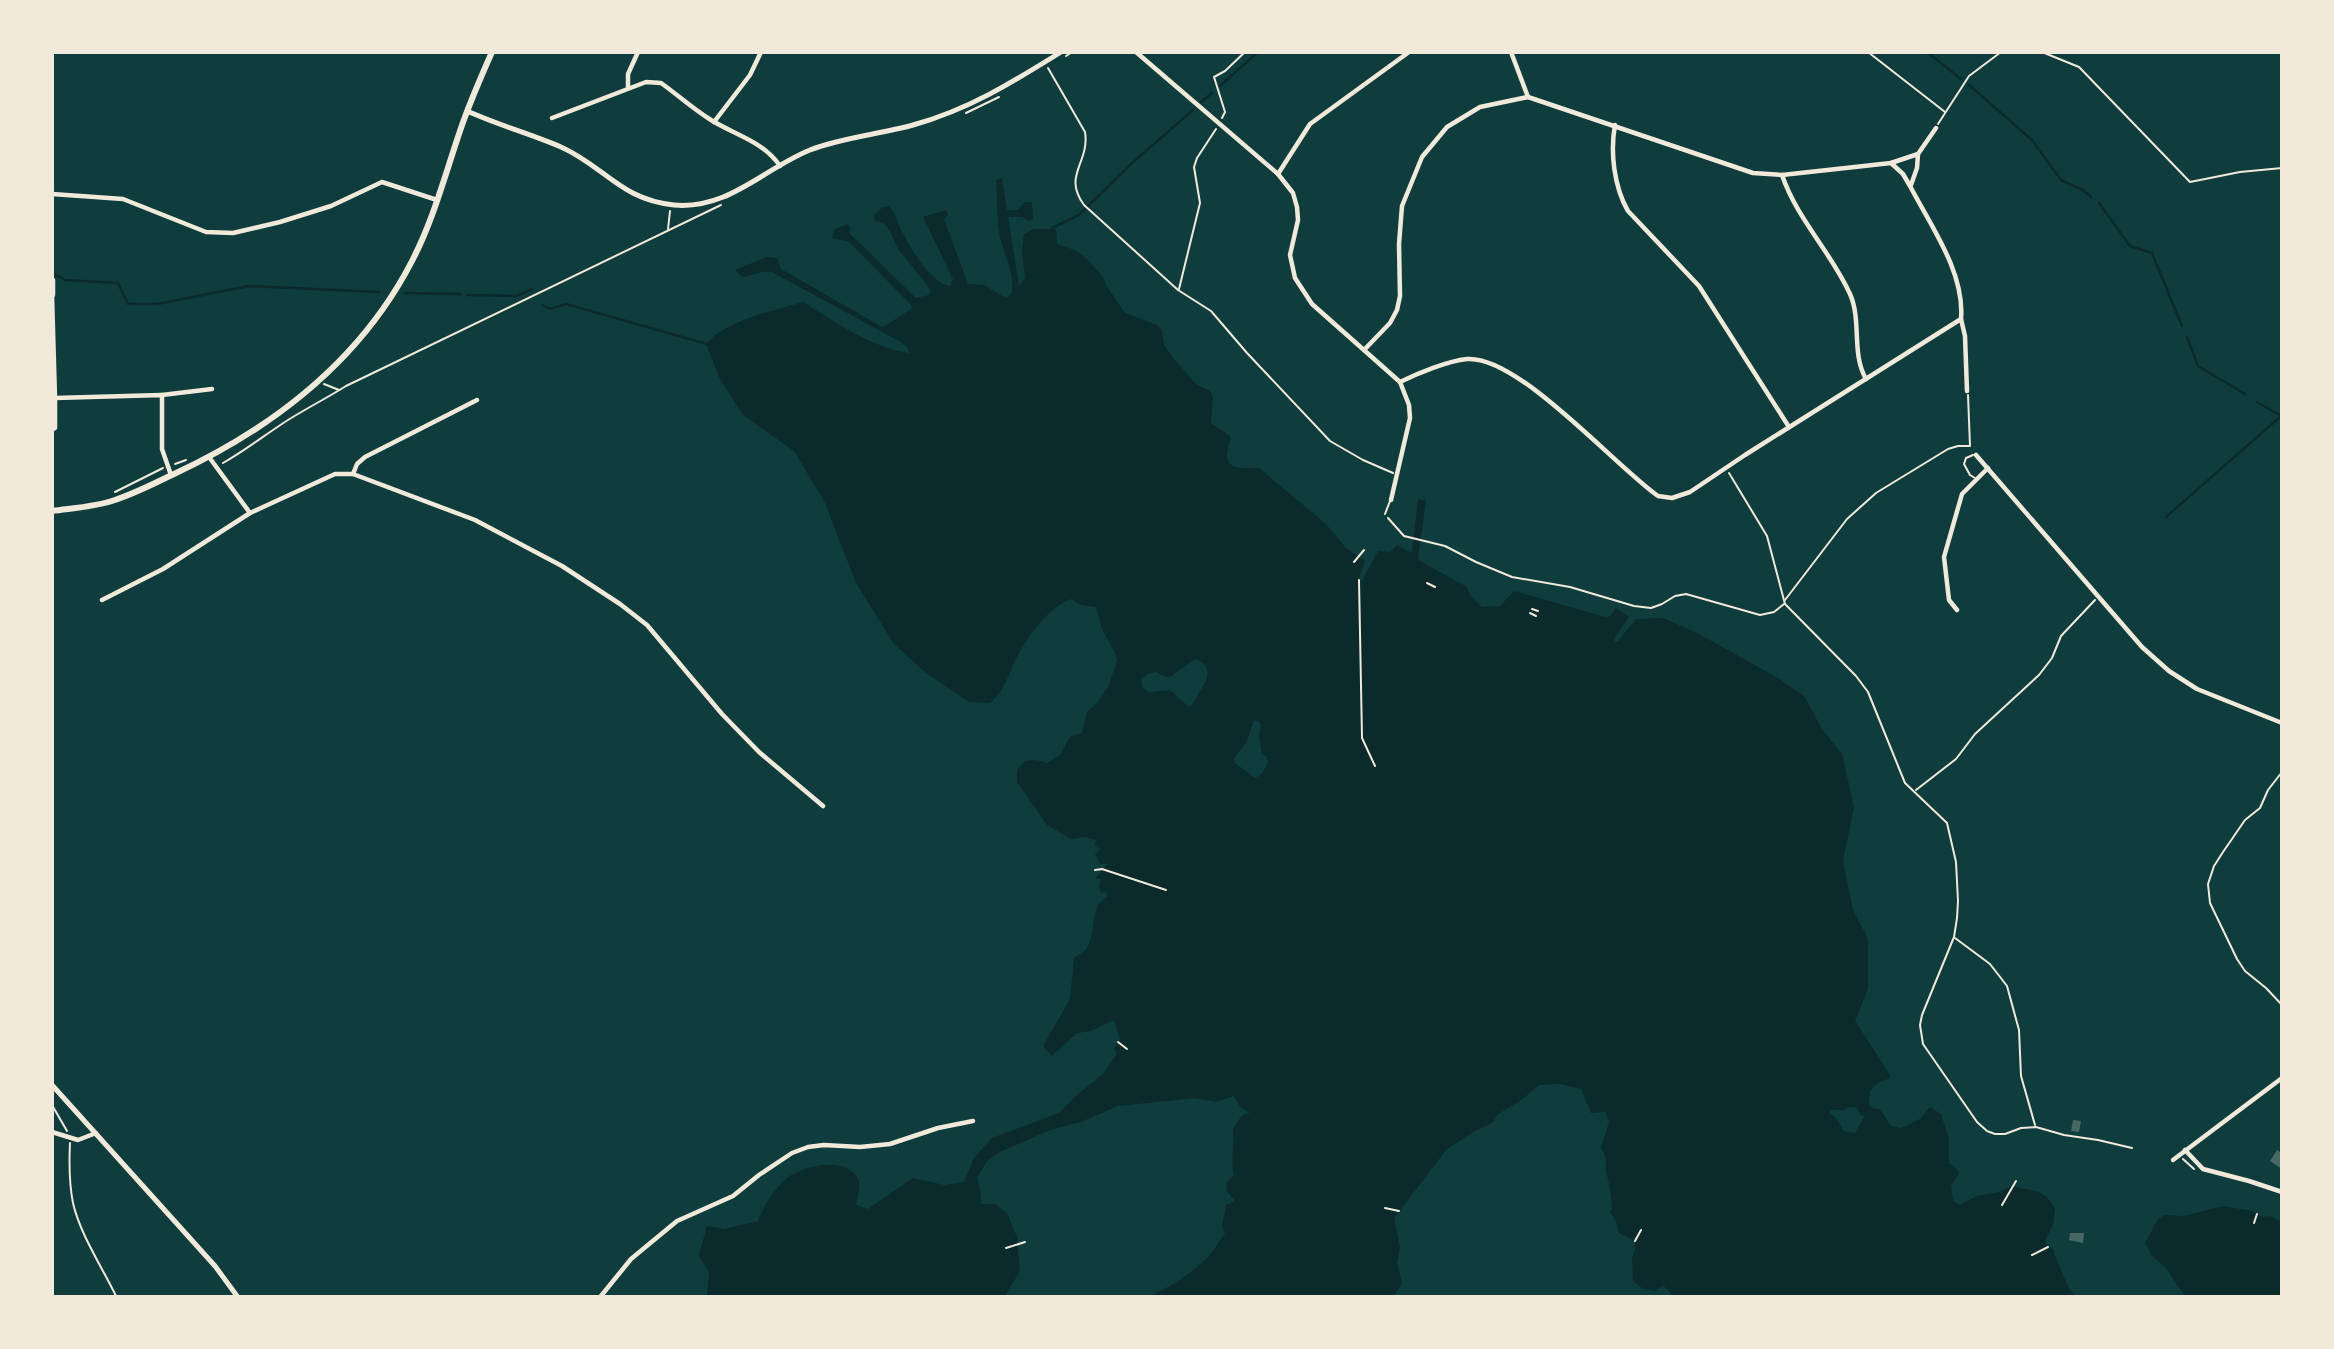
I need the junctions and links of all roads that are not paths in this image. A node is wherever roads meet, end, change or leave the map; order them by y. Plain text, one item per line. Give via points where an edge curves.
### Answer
1 (492, 52) edge
2 (639, 52) edge
3 (761, 52) edge
4 (1061, 52) edge
5 (1136, 52) edge
6 (1409, 52) edge
7 (1511, 52) edge
8 (628, 88) junction
9 (1528, 97) junction
10 (467, 111) junction
11 (552, 118) dead end
12 (714, 122) junction
13 (1615, 125) junction
14 (1936, 128) road end
15 (1918, 154) junction
16 (1891, 163) junction
17 (780, 166) junction
18 (1278, 174) junction
19 (1782, 175) junction
20 (1910, 186) junction
21 (52, 194) edge
22 (437, 200) junction
23 (53, 280) edge
24 (53, 295) edge
25 (1961, 319) junction
26 (1365, 349) junction
27 (1866, 379) junction
28 (1400, 382) junction
29 (212, 388) dead end
30 (1967, 391) road end
31 (162, 395) junction
32 (55, 398) junction
33 (477, 400) dead end
34 (1789, 427) junction
35 (52, 430) edge
36 (1976, 455) joint
37 (208, 457) junction
38 (1988, 468) junction
39 (353, 474) junction
40 (171, 475) junction
41 (1976, 478) junction
42 (1391, 500) joint
43 (52, 511) edge
44 (250, 513) junction
45 (1385, 514) road end
46 (102, 600) dead end
47 (1957, 610) dead end
48 (2281, 723) edge
49 (823, 806) dead end
50 (2281, 1078) edge
51 (52, 1085) edge
52 (973, 1121) dead end
53 (52, 1132) edge
54 (96, 1133) junction
55 (2185, 1150) junction
56 (2173, 1160) dead end
57 (2281, 1192) edge
58 (237, 1297) edge
59 (601, 1297) edge

1 - 10 main road
2 - 8 street via 628,74
3 - 12 street via 750,75
4 - 17 street via 959,110 811,149
5 - 18 street
6 - 18 street via 1310,124
7 - 9 street
8 - 11 street
8 - 12 street via 661,83
9 - 13 street
9 - 26 street via 1466,114 1439,135 1422,157 1402,206 1397,310
10 - 17 street via 563,148 636,196 671,204 723,198
10 - 22 main road
12 - 17 street via 759,144
13 - 19 street via 1753,173
13 - 34 street via 1616,176 1628,211 1699,286
14 - 15 street
15 - 16 street
15 - 20 street
16 - 19 street
16 - 20 street
18 - 26 street via 1293,193 1297,207 1290,255 1295,278 1312,304
19 - 27 street via 1850,295 1858,360
20 - 25 street via 1957,277
21 - 22 street via 122,199 216,233 280,222 331,206 382,181
22 - 37 main road via 413,260 369,327 320,381 277,416
23 - 24 street
24 - 32 street
25 - 27 street
25 - 30 street
26 - 28 street
27 - 34 street
28 - 34 street via 1468,359 1501,367 1665,498 1690,492
28 - 42 street via 1410,418
29 - 31 street
31 - 32 street
31 - 40 street via 162,449
32 - 35 street
33 - 39 street via 365,457
36 - 38 street
36 - 41 lane via 1971,454 1964,464
37 - 40 main road
37 - 44 street
38 - 41 street
38 - 48 street via 2142,647 2169,671 2197,689
39 - 44 street via 335,474
39 - 49 street via 475,520 562,566 620,604 647,625 744,738
40 - 43 main road via 115,500
41 - 47 street via 1962,494 1944,557 1949,600
42 - 45 lane
44 - 46 street via 163,569
50 - 55 street
51 - 54 street
52 - 59 street via 890,1144 824,1145 793,1153 733,1196 677,1221 631,1259
53 - 54 street via 78,1140
54 - 58 street via 215,1266
55 - 56 street
55 - 57 street via 2203,1168

